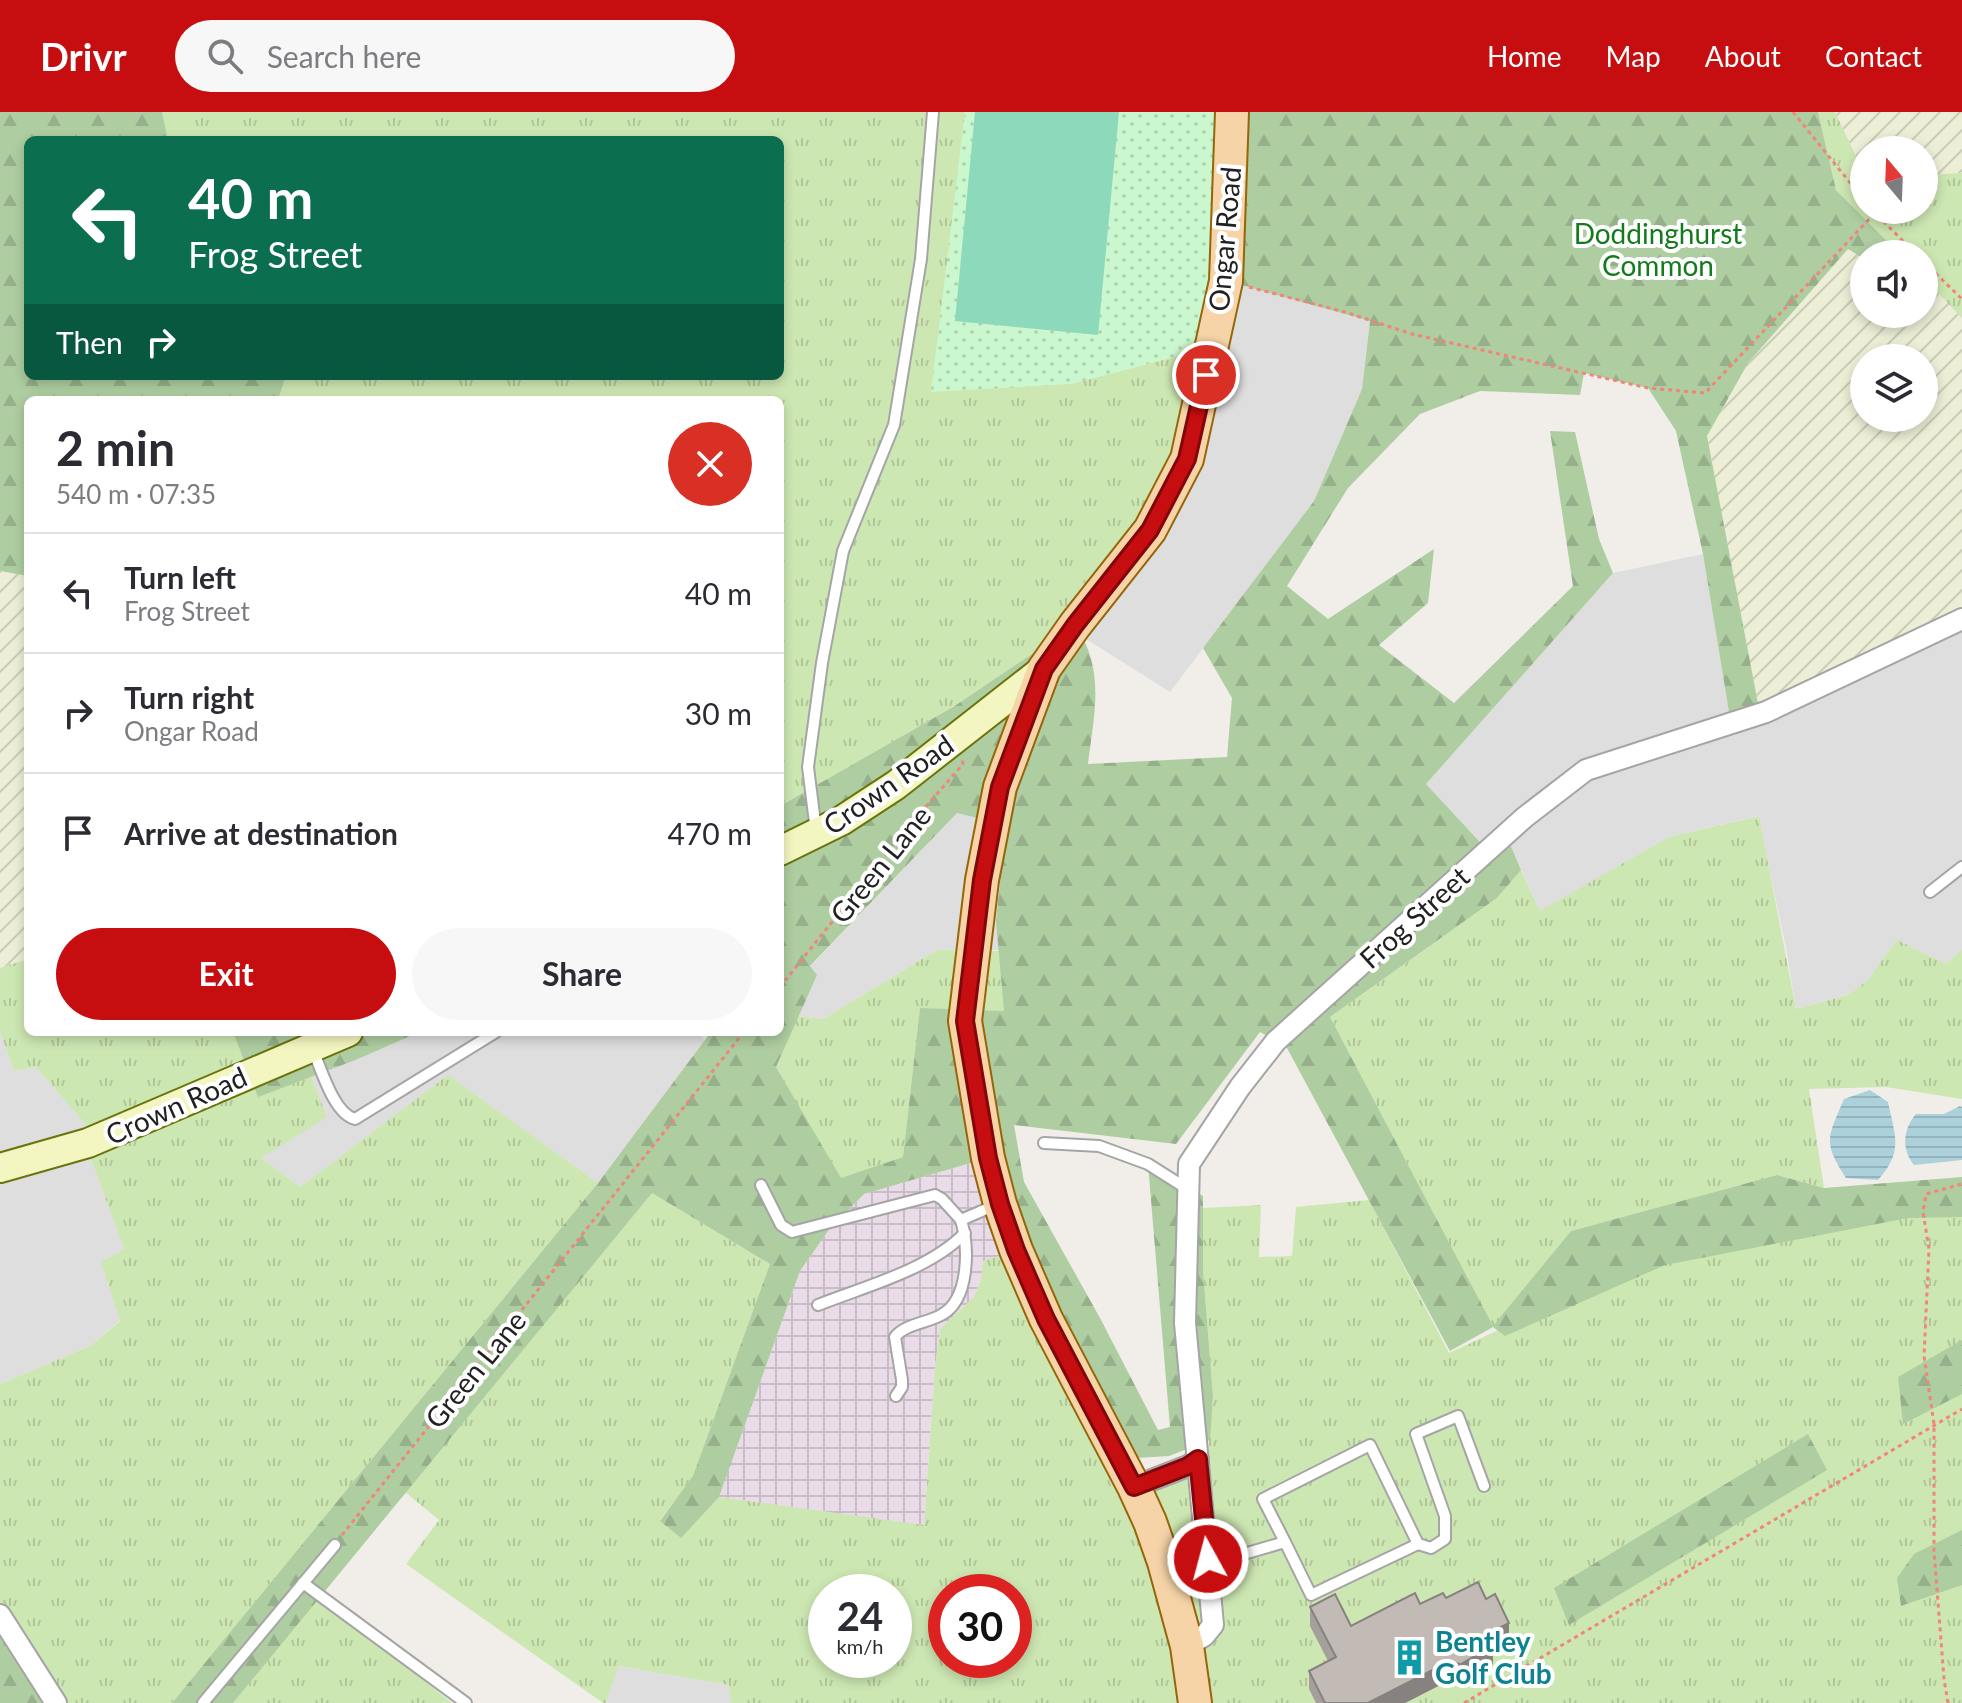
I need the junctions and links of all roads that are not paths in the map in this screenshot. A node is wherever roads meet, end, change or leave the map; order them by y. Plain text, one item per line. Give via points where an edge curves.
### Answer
1 (933, 112) edge
2 (1232, 112) edge
3 (1962, 619) edge
4 (1044, 669) junction
5 (991, 710) junction
6 (1020, 734) junction
7 (816, 833) junction
8 (784, 849) edge
9 (1962, 867) edge
10 (1930, 892) dead end
11 (338, 1036) edge
12 (490, 1036) edge
13 (312, 1046) junction
14 (1044, 1143) dead end
15 (0, 1168) edge
16 (761, 1185) dead end
17 (1189, 1190) junction
18 (1000, 1204) junction
19 (961, 1220) junction
20 (965, 1233) junction
21 (818, 1305) dead end
22 (896, 1396) dead end
23 (1198, 1459) junction
24 (1484, 1486) dead end
25 (1134, 1487) junction
26 (1285, 1542) junction
27 (1418, 1544) junction
28 (335, 1545) road end
29 (1208, 1559) junction
30 (303, 1583) junction
31 (0, 1615) edge
32 (1187, 1646) junction
33 (56, 1703) edge
34 (203, 1703) edge
35 (466, 1703) edge
36 (1195, 1703) edge

1 - 7 lane via 921,259 894,425 843,551 822,663 808,767
2 - 4 main road, Ongar Road via 1226,281 1187,459 1150,530
3 - 17 street, Frog Street via 1766,712 1586,770 1525,817 1276,1041 1189,1164
4 - 5 street, Crown Road
4 - 6 main road, Ongar Road
5 - 6 street
5 - 7 street, Crown Road via 896,785
6 - 18 main road, Ongar Road via 1000,787 982,880 965,1021
7 - 8 street, Crown Road
9 - 10 lane
11 - 13 street, Crown Road
12 - 13 lane via 355,1119 340,1109
13 - 15 street, Crown Road via 88,1143
14 - 17 lane via 1099,1146 1148,1164
16 - 19 lane via 781,1225 792,1232 935,1195
17 - 23 street, Frog Street via 1185,1323
18 - 19 lane
18 - 25 main road, Ongar Road via 1046,1319
19 - 20 lane
20 - 21 lane via 931,1259
20 - 22 lane via 961,1290 954,1305 895,1337 902,1380
23 - 25 street
23 - 29 street, Frog Street
24 - 27 lane via 1458,1416 1416,1434 1445,1516 1445,1539 1431,1548
25 - 32 main road, Ongar Road via 1164,1562
26 - 27 lane via 1311,1595
26 - 27 lane via 1263,1499 1370,1445
26 - 29 lane
28 - 30 lane
29 - 32 street, Frog Street via 1213,1625
30 - 34 lane
30 - 35 lane
31 - 33 street
32 - 36 main road, Ongar Road

